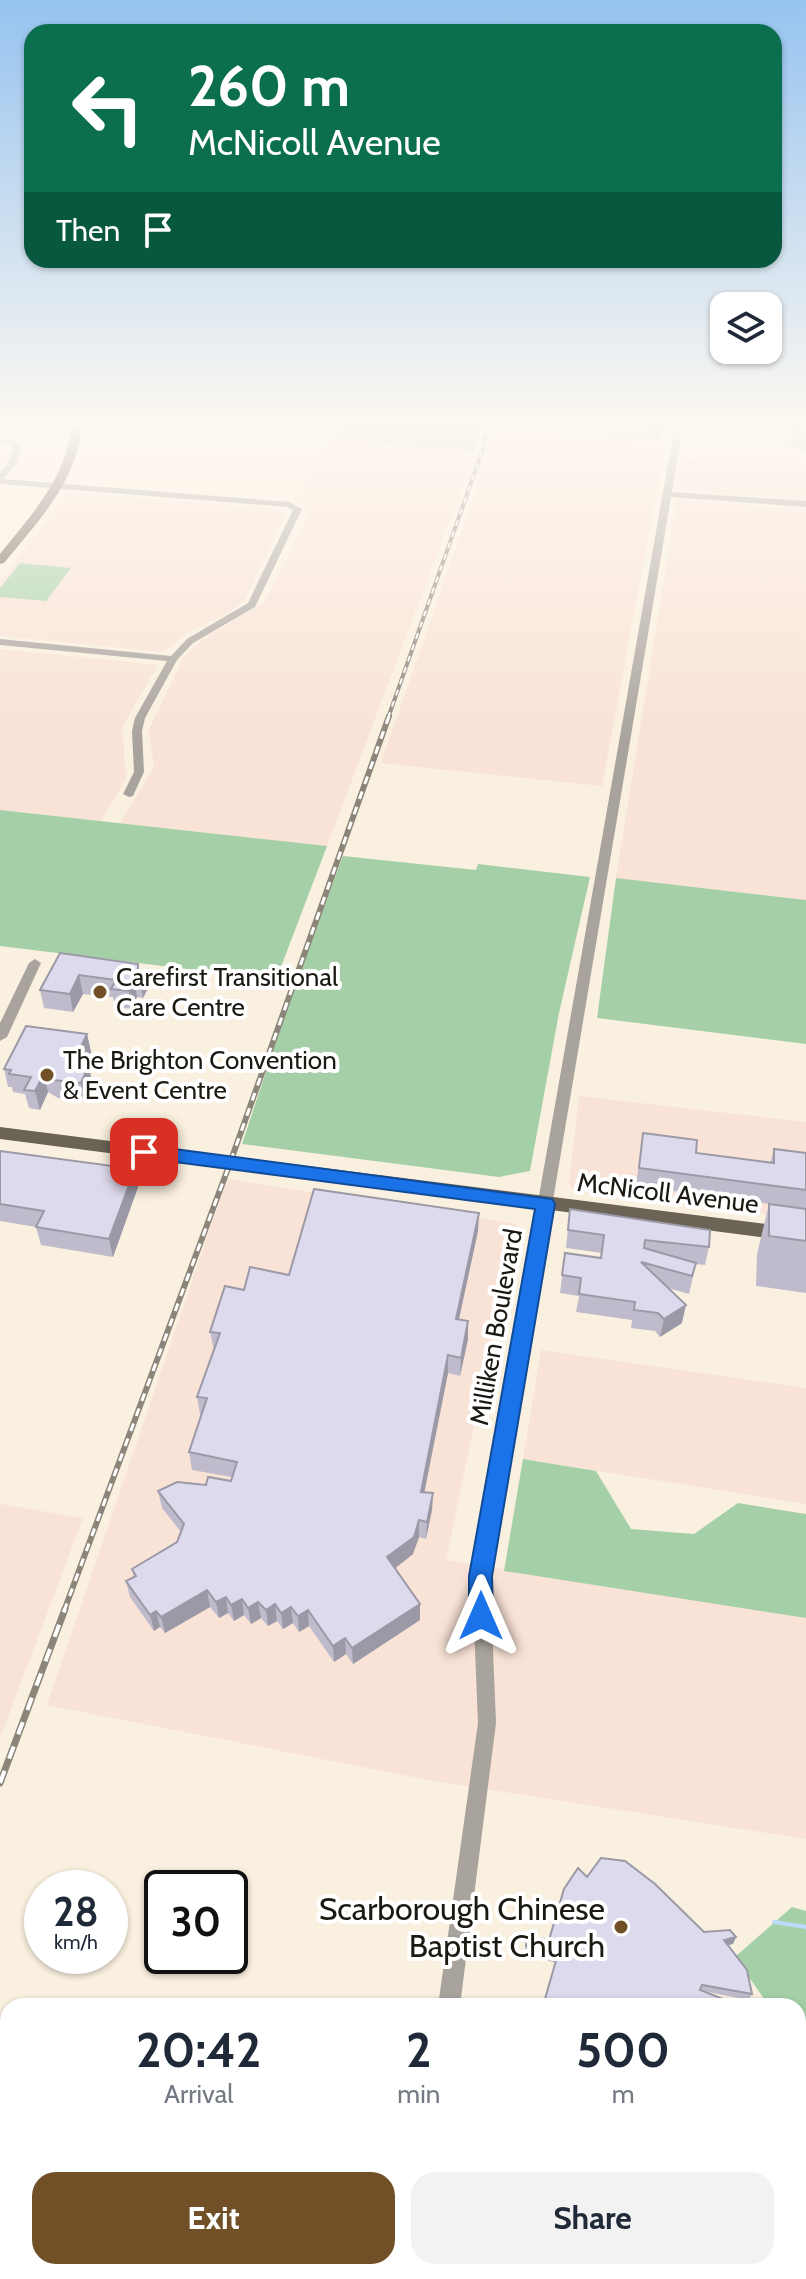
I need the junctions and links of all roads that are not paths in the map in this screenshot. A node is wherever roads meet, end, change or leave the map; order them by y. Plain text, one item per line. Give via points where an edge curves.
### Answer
1 (24, 530) edge
2 (288, 530) edge
3 (661, 530) edge
4 (0, 561) edge
5 (0, 642) edge
6 (173, 659) junction
7 (129, 794) dead end
8 (35, 963) dead end
9 (0, 1037) edge
10 (0, 1133) edge
11 (545, 1204) junction
12 (806, 1236) edge
13 (450, 1998) edge

1 - 4 main road
2 - 6 street via 252,605 190,641
3 - 11 street, Milliken Boulevard
5 - 6 street
6 - 7 street via 140,718 139,772
8 - 9 street
10 - 11 main road, McNicoll Avenue
11 - 12 main road, McNicoll Avenue
11 - 13 street, Milliken Boulevard via 481,1576 487,1723

